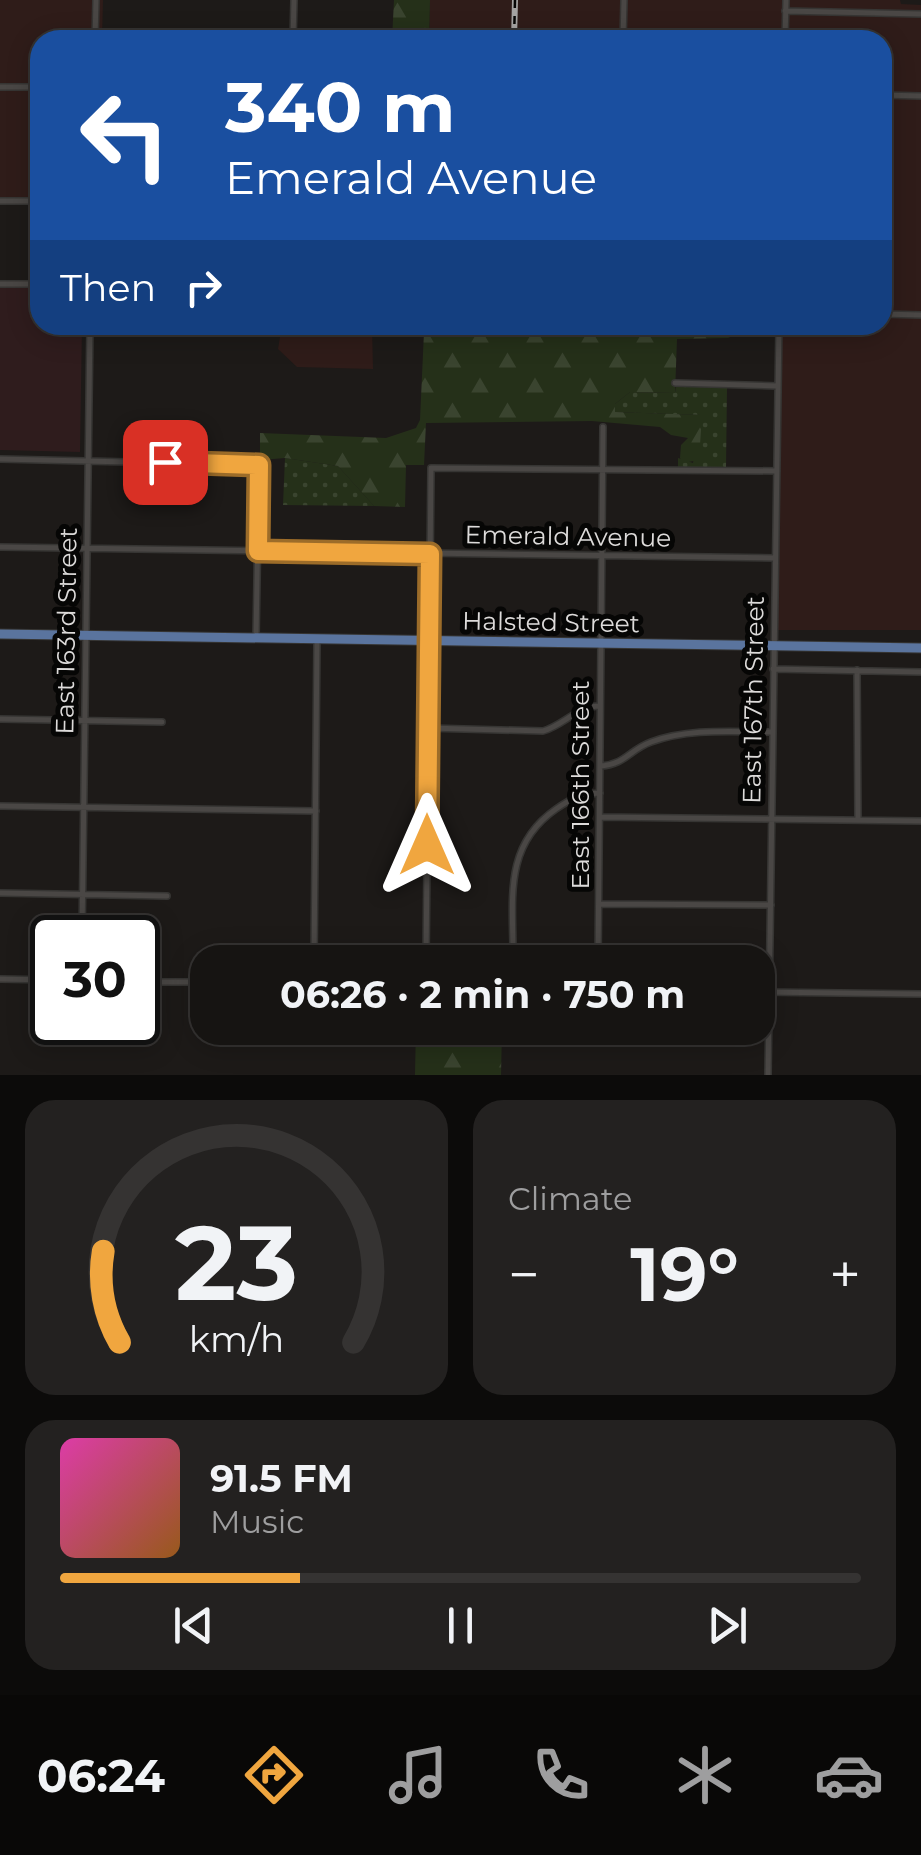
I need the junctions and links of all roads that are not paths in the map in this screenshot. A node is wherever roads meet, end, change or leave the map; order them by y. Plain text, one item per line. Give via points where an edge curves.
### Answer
1 (96, 0) edge
2 (294, 0) edge
3 (624, 0) edge
4 (786, 0) edge
5 (785, 10) junction
6 (921, 14) edge
7 (96, 30) edge
8 (293, 30) edge
9 (623, 30) edge
10 (785, 30) edge
11 (0, 86) edge
12 (30, 87) edge
13 (892, 95) edge
14 (921, 96) edge
15 (0, 201) edge
16 (30, 202) edge
17 (0, 284) edge
18 (30, 284) edge
19 (892, 314) edge
20 (921, 315) edge
21 (90, 335) edge
22 (780, 335) edge
23 (675, 384) dead end
24 (778, 386) junction
25 (603, 427) dead end
26 (0, 460) edge
27 (88, 461) junction
28 (603, 468) junction
29 (776, 472) junction
30 (0, 547) edge
31 (86, 548) junction
32 (258, 551) junction
33 (430, 554) junction
34 (602, 556) junction
35 (775, 558) junction
36 (0, 634) edge
37 (85, 635) junction
38 (256, 638) junction
39 (317, 639) junction
40 (429, 640) junction
41 (601, 643) junction
42 (773, 646) junction
43 (921, 648) edge
44 (773, 669) junction
45 (857, 670) junction
46 (921, 672) edge
47 (600, 706) junction
48 (0, 719) edge
49 (84, 721) junction
50 (162, 722) dead end
51 (428, 728) junction
52 (772, 732) junction
53 (601, 766) junction
54 (600, 793) junction
55 (0, 806) edge
56 (84, 808) junction
57 (316, 812) junction
58 (600, 818) junction
59 (772, 818) junction
60 (858, 820) junction
61 (921, 821) edge
62 (0, 893) edge
63 (83, 894) junction
64 (168, 896) dead end
65 (600, 904) junction
66 (771, 905) junction
67 (83, 915) edge
68 (314, 945) edge
69 (426, 945) edge
70 (514, 945) edge
71 (599, 945) edge
72 (771, 945) edge
73 (0, 979) edge
74 (30, 980) edge
75 (160, 982) edge
76 (190, 982) edge
77 (775, 992) edge
78 (921, 994) edge
79 (769, 1045) edge
80 (768, 1075) edge

1 - 7 street
2 - 8 street
3 - 9 street
4 - 5 street
5 - 6 street
5 - 10 street
11 - 12 street
13 - 14 street
15 - 16 street
17 - 18 street
19 - 20 street
21 - 27 street, East 163rd Street
22 - 24 street, East 167th Street
23 - 24 street
24 - 29 street, East 167th Street
25 - 28 street, East 166th Street
26 - 27 street
27 - 31 street, East 163rd Street
27 - 32 street via 259,465
28 - 29 street
28 - 33 street via 431,468
28 - 34 street, East 166th Street
29 - 35 street, East 167th Street
30 - 31 street, Emerald Avenue
31 - 32 street, Emerald Avenue
31 - 37 street, East 163rd Street
32 - 33 street, Emerald Avenue
32 - 38 street
33 - 34 street, Emerald Avenue
33 - 40 street
34 - 35 street, Emerald Avenue
34 - 41 street, East 166th Street
35 - 42 street, East 167th Street
36 - 37 main road, Halsted Street
37 - 38 main road, Halsted Street
37 - 49 street, East 163rd Street
38 - 39 main road, Halsted Street
39 - 40 main road, Halsted Street
39 - 57 street
40 - 41 main road, Halsted Street
40 - 51 street
41 - 42 main road, Halsted Street
41 - 47 street, East 166th Street
42 - 43 main road, Halsted Street
42 - 44 street, East 167th Street
44 - 45 street
44 - 52 street, East 167th Street
45 - 46 street
45 - 60 street
47 - 51 street via 542,730
47 - 53 street, East 166th Street
48 - 49 street
49 - 50 street
49 - 56 street, East 163rd Street
51 - 69 street
52 - 53 street via 693,732 650,743 619,765
52 - 59 street, East 167th Street
53 - 54 street, East 166th Street
54 - 58 street, East 166th Street
54 - 70 street via 576,795 524,840
55 - 56 street
56 - 57 street
56 - 63 street, East 163rd Street
57 - 68 street
58 - 59 street
58 - 65 street, East 166th Street
59 - 60 street
59 - 66 street, East 167th Street
60 - 61 street
62 - 63 street
63 - 64 street
63 - 67 street, East 163rd Street
65 - 66 street
65 - 71 street, East 166th Street
66 - 72 street, East 167th Street
73 - 74 street
75 - 76 street
77 - 78 street
79 - 80 street, East 167th Street

